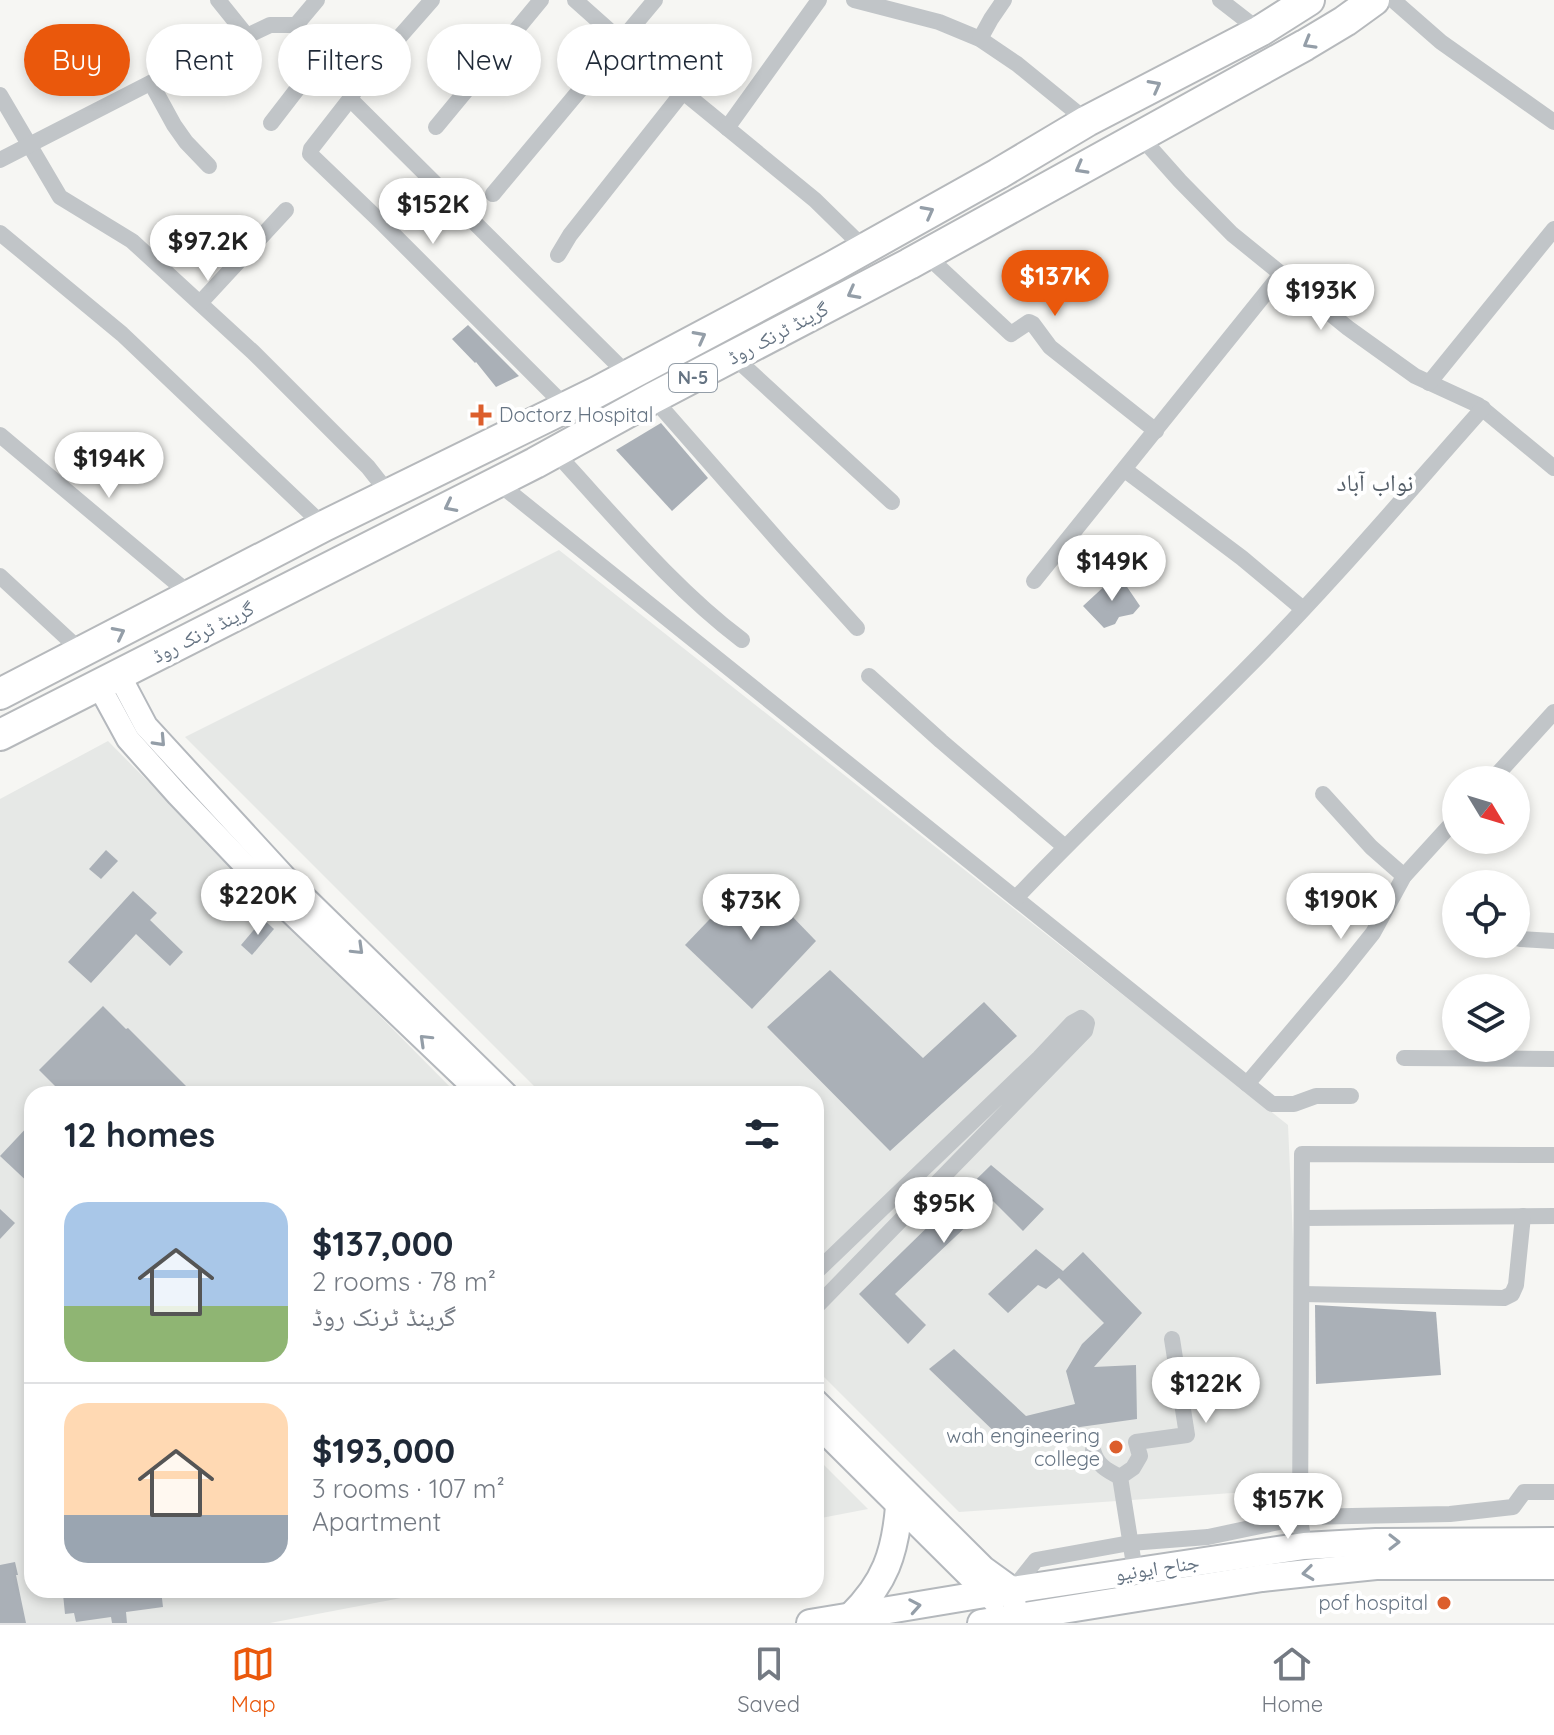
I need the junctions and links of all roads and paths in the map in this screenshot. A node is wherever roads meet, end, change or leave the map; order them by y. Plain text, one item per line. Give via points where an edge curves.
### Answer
1 (218, 0) edge
2 (317, 0) edge
3 (432, 0) edge
4 (541, 0) edge
5 (575, 0) edge
6 (655, 0) edge
7 (819, 0) edge
8 (854, 0) edge
9 (1004, 0) edge
10 (1220, 0) edge
11 (1309, 0) edge
12 (1374, 0) edge
13 (1393, 0) edge
14 (237, 24) edge
15 (297, 24) edge
16 (411, 24) edge
17 (602, 24) edge
18 (635, 24) edge
19 (1260, 31) junction
20 (980, 39) junction
21 (146, 85) edge
22 (0, 95) edge
23 (158, 96) edge
24 (292, 96) edge
25 (352, 96) edge
26 (575, 96) edge
27 (680, 96) edge
28 (688, 96) edge
29 (350, 99) junction
30 (1087, 121) junction
31 (1554, 122) edge
32 (271, 123) dead end
33 (436, 127) dead end
34 (727, 128) junction
35 (1140, 136) junction
36 (28, 144) junction
37 (0, 160) edge
38 (209, 166) dead end
39 (493, 194) dead end
40 (286, 210) dead end
41 (1554, 229) edge
42 (0, 233) edge
43 (864, 248) junction
44 (558, 255) dead end
45 (926, 255) junction
46 (1281, 274) junction
47 (200, 303) junction
48 (733, 356) junction
49 (628, 375) junction
50 (1429, 383) junction
51 (653, 398) junction
52 (566, 407) junction
53 (1483, 408) junction
54 (1156, 431) junction
55 (0, 435) edge
56 (555, 452) junction
57 (1554, 468) edge
58 (1125, 470) junction
59 (497, 482) junction
60 (390, 495) junction
61 (892, 502) dead end
62 (324, 526) junction
63 (0, 576) edge
64 (1034, 581) dead end
65 (192, 596) junction
66 (1303, 609) junction
67 (165, 610) junction
68 (857, 628) dead end
69 (742, 640) dead end
70 (180, 644) junction
71 (82, 652) junction
72 (869, 676) dead end
73 (108, 680) junction
74 (1, 693) edge
75 (1554, 712) edge
76 (0, 735) edge
77 (1505, 766) edge
78 (1323, 794) dead end
79 (1442, 834) edge
80 (1065, 847) junction
81 (1404, 876) junction
82 (1016, 898) junction
83 (1530, 940) edge
84 (1554, 941) edge
85 (1404, 1058) dead end
86 (1554, 1059) edge
87 (1247, 1084) junction
88 (473, 1086) edge
89 (498, 1086) edge
90 (1351, 1096) dead end
91 (1554, 1155) edge
92 (1523, 1216) junction
93 (1554, 1216) edge
94 (1303, 1218) junction
95 (824, 1264) edge
96 (1302, 1294) junction
97 (824, 1299) edge
98 (1172, 1339) dead end
99 (824, 1410) edge
100 (824, 1431) edge
101 (1093, 1450) dead end
102 (1120, 1477) junction
103 (1554, 1492) edge
104 (905, 1501) junction
105 (1300, 1518) junction
106 (1554, 1541) edge
107 (1130, 1543) junction
108 (1304, 1546) junction
109 (1554, 1566) edge
110 (1135, 1571) junction
111 (1013, 1589) junction
112 (985, 1594) junction
113 (851, 1616) junction
114 (1016, 1617) junction
115 (810, 1623) edge
116 (981, 1623) edge

1 - 14 street
2 - 15 street
3 - 16 street
4 - 33 street
5 - 17 street
6 - 18 street
7 - 34 street
8 - 20 street via 939,22
9 - 20 street
10 - 19 street
11 - 19 highway, گرینڈ ٹرنک روڈ / N-5
12 -> 35 highway, گرینڈ ٹرنک روڈ / N-5 via 1305,45
13 - 31 street via 1441,42
30 -> 19 highway, گرینڈ ٹرنک روڈ / N-5
20 - 30 street
21 - 36 street
22 - 36 street
23 - 38 street via 186,142
24 - 32 street
25 - 29 street
26 - 39 street
27 - 44 street
28 - 34 street
29 - 49 street
29 - 52 street via 310,154
43 -> 30 highway, گرینڈ ٹرنک روڈ / N-5
34 - 43 street
35 -> 45 highway, گرینڈ ٹرنک روڈ / N-5
35 - 46 street via 1232,234
36 - 37 street
36 - 47 street via 60,197 132,241
40 - 47 street
41 - 50 street
42 - 62 street via 122,334
49 -> 43 highway, گرینڈ ٹرنک روڈ / N-5
45 -> 48 highway, گرینڈ ٹرنک روڈ / N-5
45 - 54 street via 1011,334 1033,324 1050,347
46 - 50 street
46 - 54 street
47 - 60 street via 358,456
48 - 51 highway, گرینڈ ٹرنک روڈ / N-5
48 - 61 street
49 - 52 highway, گرینڈ ٹرنک روڈ / N-5
50 - 53 street
51 - 56 highway, گرینڈ ٹرنک روڈ / N-5
51 - 68 street
52 - 60 highway, گرینڈ ٹرنک روڈ / N-5
53 - 57 street
53 - 66 street
54 - 58 street
55 - 65 street
56 - 59 highway, گرینڈ ٹرنک روڈ / N-5
56 - 69 street via 675,581
58 - 64 street
58 - 66 street
59 -> 70 highway, گرینڈ ٹرنک روڈ / N-5
59 - 82 street
60 - 62 highway, گرینڈ ٹرنک روڈ / N-5
62 - 65 highway, گرینڈ ٹرنک روڈ / N-5
63 - 71 street
65 - 67 highway, گرینڈ ٹرنک روڈ / N-5
66 - 80 street
67 - 70 highway
71 -> 67 highway, گرینڈ ٹرنک روڈ / N-5
70 - 73 highway, گرینڈ ٹرنک روڈ / N-5
71 - 74 highway, گرینڈ ٹرنک روڈ / N-5
72 - 80 street
73 - 76 highway, گرینڈ ٹرنک روڈ / N-5
88 -> 73 street via 280,902 178,795 128,739
73 -> 89 street via 292,885
75 - 77 street
78 - 81 street
79 - 81 street
80 - 82 street
81 - 87 street via 1373,933
82 - 87 street
83 - 84 street
85 - 86 street
87 - 90 street via 1272,1104
91 - 94 street via 1302,1154
92 - 93 street
92 - 94 street
92 - 96 street via 1516,1285 1504,1298
94 - 96 street
95 - 97 street via 1072,1023 1081,1018 1087,1023 1085,1031
96 - 105 street
98 - 102 street via 1187,1435 1136,1442 1140,1456
99 - 104 street
100 - 104 street
101 - 102 street via 1096,1460
102 - 107 street
103 - 105 street via 1524,1492 1513,1507 1450,1514
104 - 111 street
104 - 112 street
104 - 113 main road via 882,1578
105 - 107 street via 1208,1537
105 - 108 street
108 -> 106 main road, جناح ایونیو
107 - 110 street
107 - 111 street via 1036,1560
108 - 110 main road, جناح ایونیو
109 -> 114 main road, جناح ایونیو via 1376,1566 1262,1578
110 - 111 main road, جناح ایونیو
111 - 112 main road, جناح ایونیو
111 - 114 street
113 -> 112 main road, جناح ایونیو
112 - 114 street
113 - 115 main road, جناح ایونیو
114 - 116 main road, جناح ایونیو

